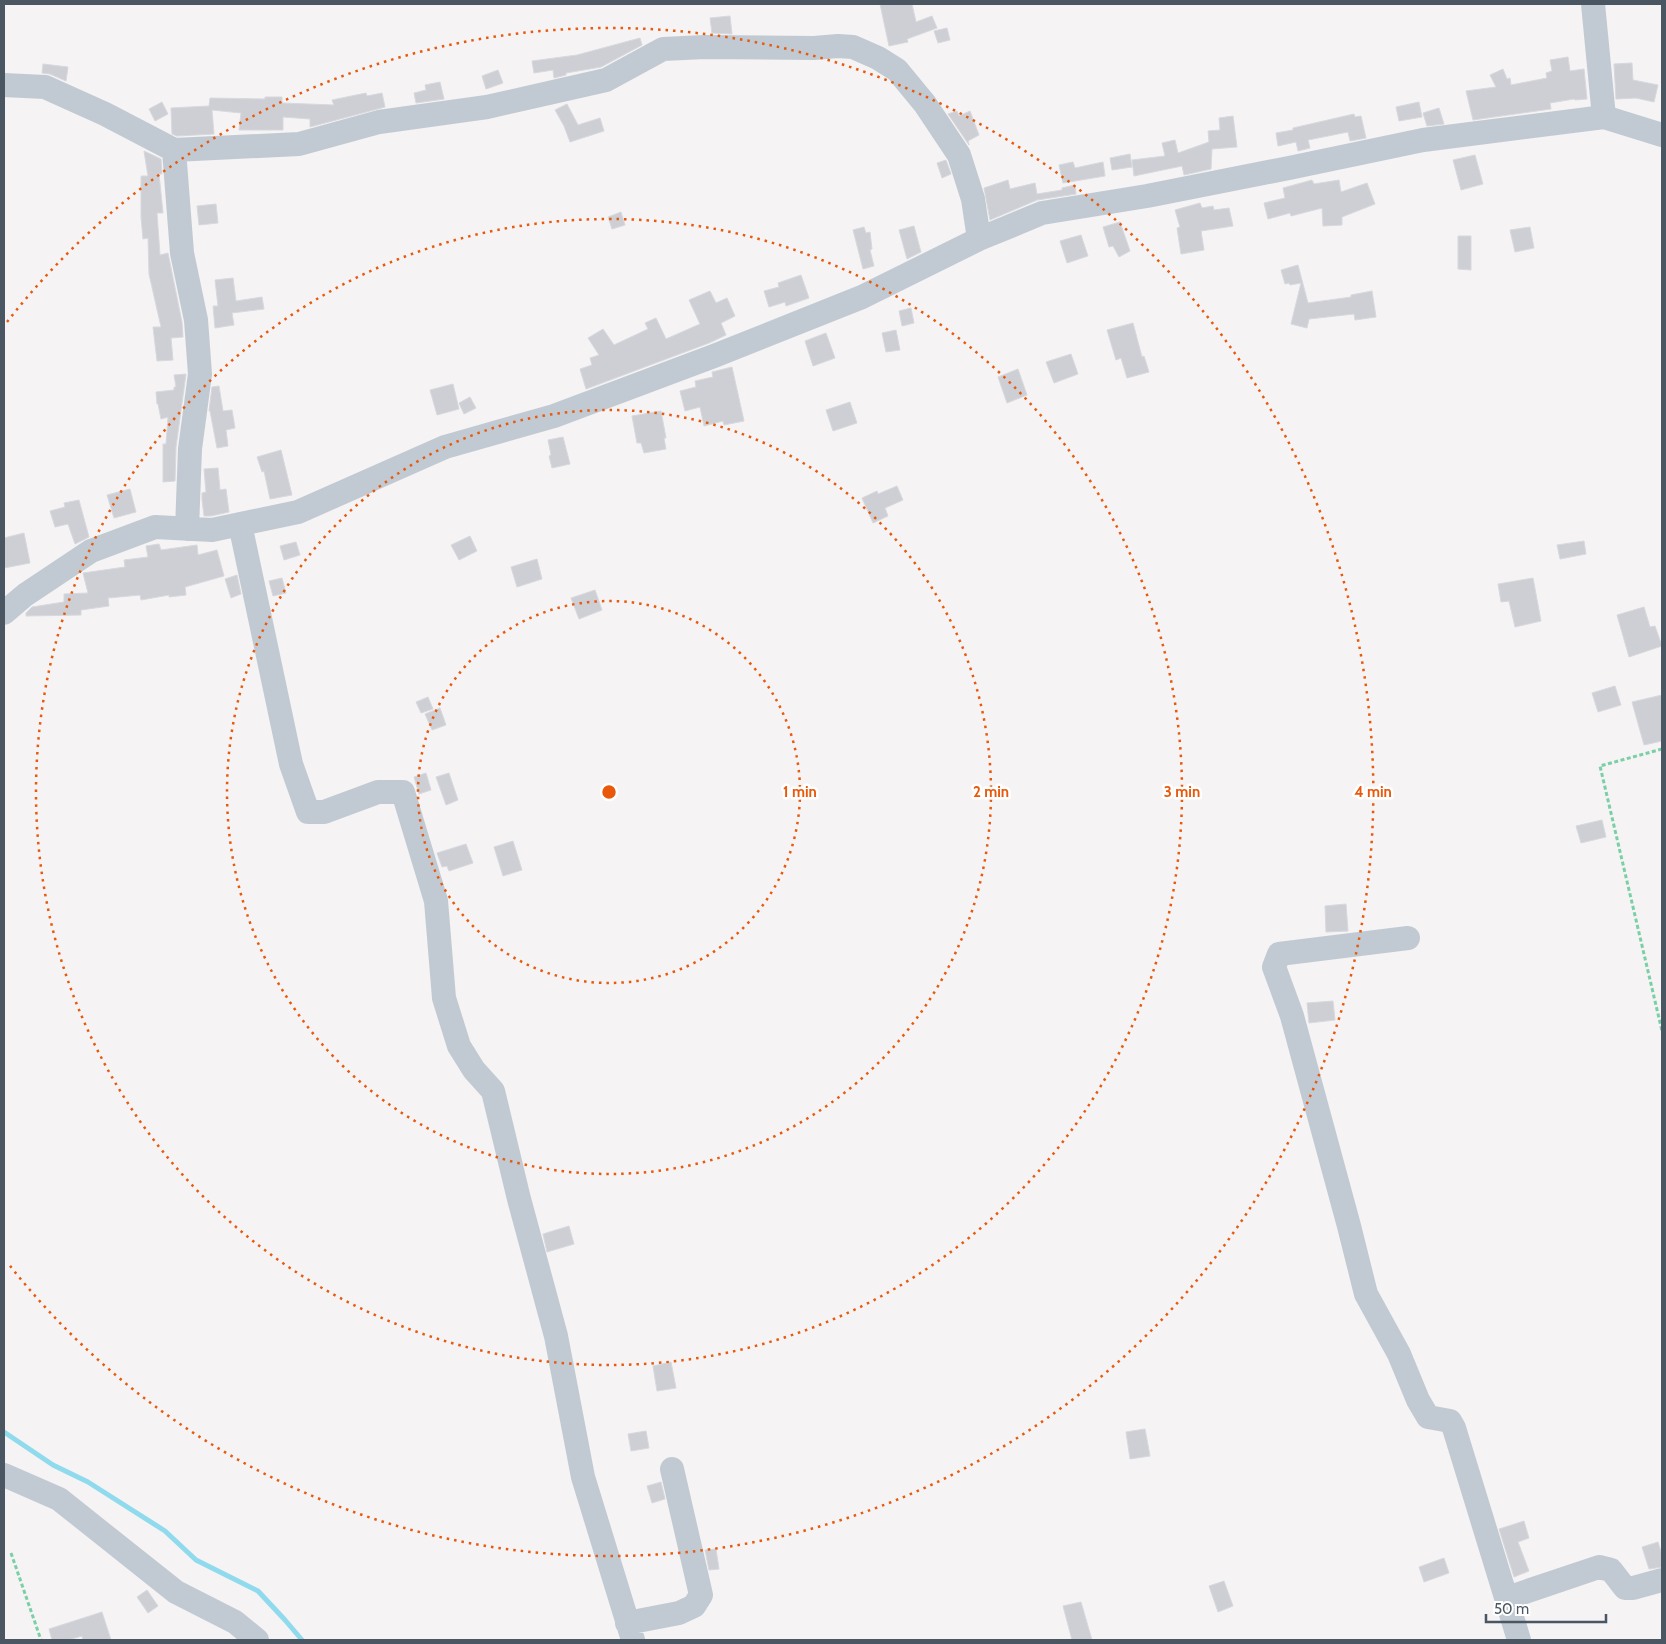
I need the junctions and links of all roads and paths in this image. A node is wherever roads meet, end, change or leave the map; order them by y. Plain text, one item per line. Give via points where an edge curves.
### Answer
1 (1593, 4) edge
2 (4, 85) edge
3 (1604, 117) junction
4 (1662, 135) edge
5 (174, 150) junction
6 (979, 239) junction
7 (240, 524) junction
8 (187, 529) junction
9 (4, 613) edge
10 (1662, 749) edge
11 (1408, 938) dead end
12 (1662, 1031) edge
13 (672, 1470) dead end
14 (4, 1475) edge
15 (11, 1553) dead end
16 (1662, 1580) edge
17 (1507, 1598) junction
18 (630, 1632) edge
19 (41, 1640) edge
20 (257, 1640) edge
21 (1519, 1640) edge

1 - 3 street
2 - 5 street via 45,87
3 - 4 street
3 - 6 street via 1423,140 1166,192 1042,213
5 - 6 street via 299,144 379,122 487,106 606,80 663,49 853,47 897,70 960,155 973,199
5 - 8 street via 182,253 196,320 200,374 190,449
6 - 7 street via 862,297 714,356 554,416 444,447 298,512
7 - 8 street via 212,530
7 - 18 street via 291,764 308,812 324,812 378,792 403,792 436,901 444,998 459,1046 493,1091 556,1336 583,1477
8 - 9 street via 154,527 91,551
10 - 12 path via 1600,766
11 - 17 street via 1279,954 1274,967 1292,1016 1366,1294 1400,1354 1428,1418 1450,1421 1454,1428
13 - 18 street via 702,1594 694,1606
14 - 20 street via 59,1499 176,1592 235,1622
15 - 19 path
16 - 17 street via 1625,1588 1611,1570 1599,1567
17 - 21 street

